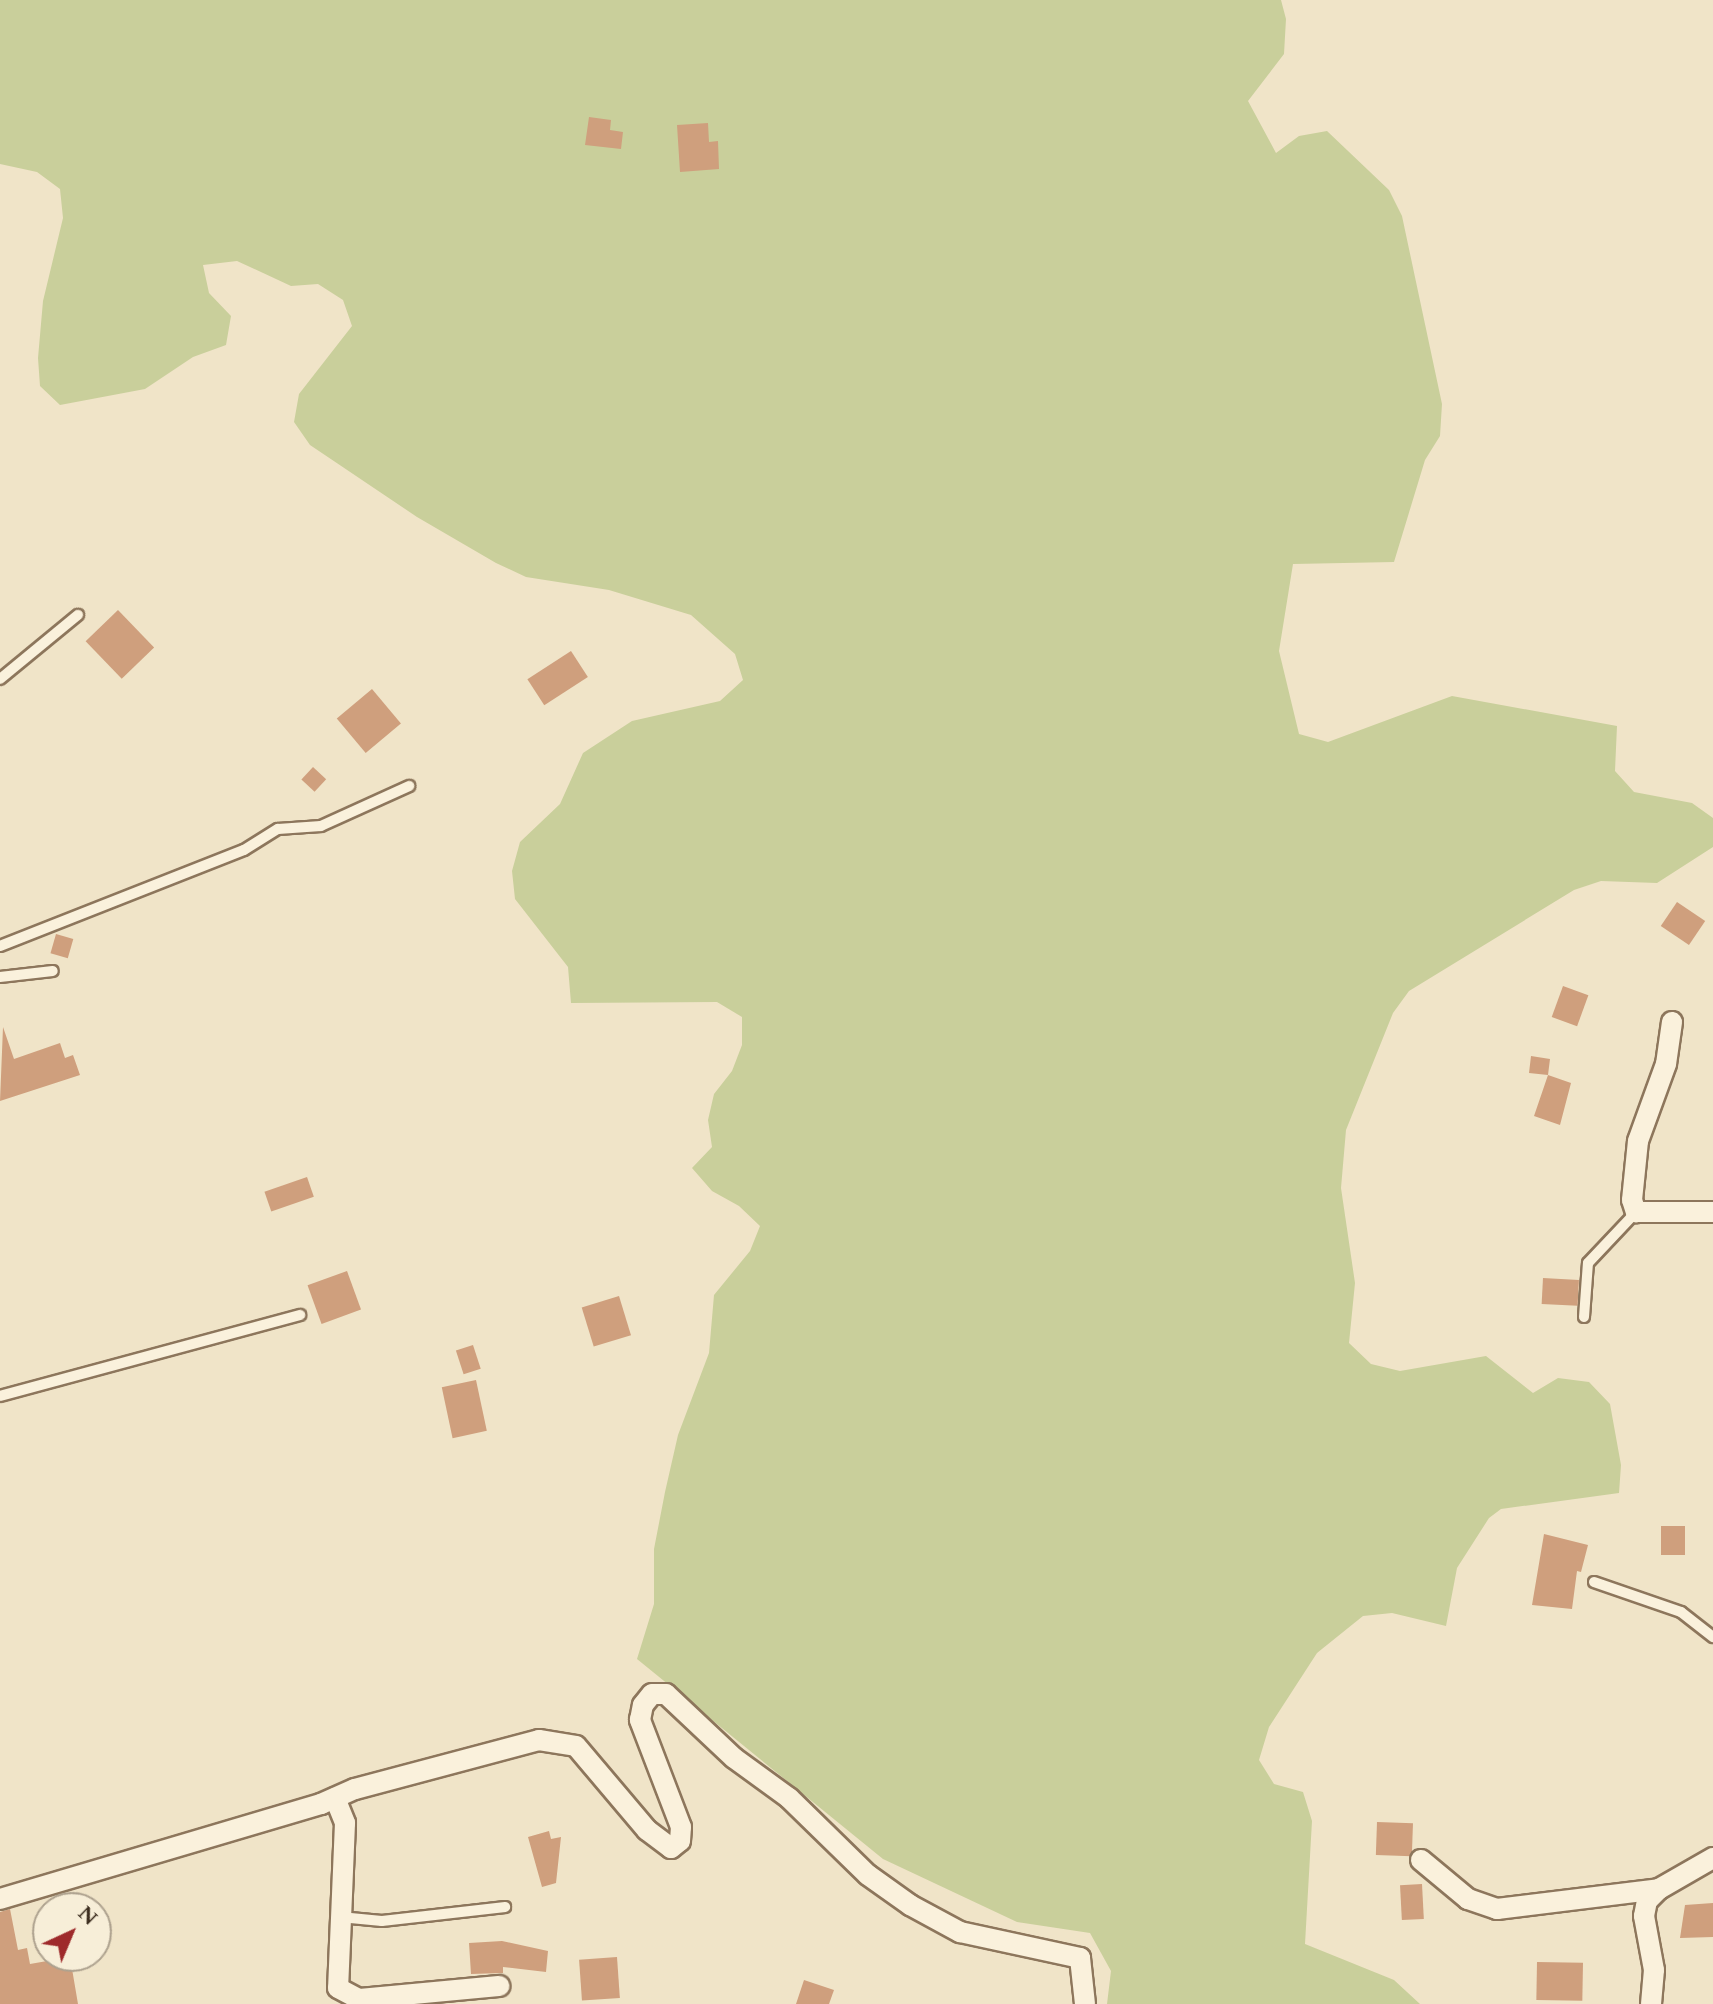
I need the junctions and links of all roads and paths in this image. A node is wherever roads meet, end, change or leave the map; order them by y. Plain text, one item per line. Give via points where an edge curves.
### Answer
1 (78, 615) dead end
2 (0, 679) edge
3 (409, 786) dead end
4 (0, 946) edge
5 (53, 971) dead end
6 (0, 977) edge
7 (1672, 1022) dead end
8 (1636, 1212) junction
9 (1713, 1212) edge
10 (300, 1315) dead end
11 (1584, 1317) dead end
12 (0, 1396) edge
13 (1594, 1582) dead end
14 (1713, 1637) edge
15 (335, 1798) junction
16 (1713, 1858) edge
17 (1421, 1860) dead end
18 (1659, 1889) junction
19 (0, 1899) edge
20 (505, 1907) dead end
21 (340, 1917) junction
22 (499, 1986) dead end
23 (339, 1996) edge
24 (1085, 2004) edge
25 (1651, 2004) edge

1 - 2 lane
3 - 4 lane via 321,826 278,829 244,850
5 - 6 lane
7 - 8 street via 1666,1064 1634,1161
8 - 9 street
8 - 11 lane via 1588,1263
10 - 12 lane
13 - 14 lane via 1681,1612
15 - 19 street
15 - 21 street via 345,1823
15 - 24 street via 558,1739 576,1746 597,1765 647,1830 671,1848 680,1841 681,1827 640,1720 652,1694 666,1694 734,1758 789,1798 868,1875 910,1905 960,1932 1080,1958
16 - 18 street
17 - 18 street via 1483,1908
18 - 25 street via 1647,1901 1644,1916 1654,1970
20 - 21 lane via 382,1921
21 - 23 street
22 - 23 street via 359,1999

